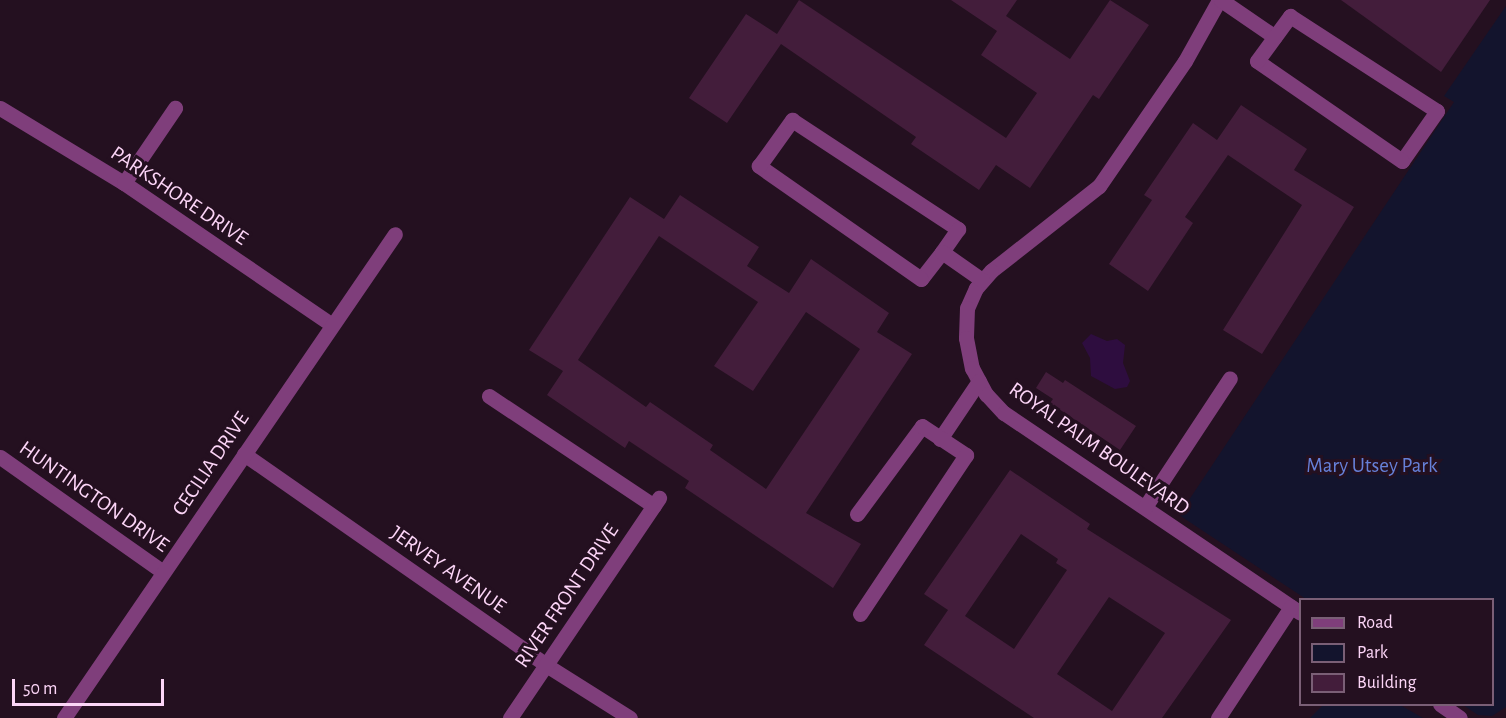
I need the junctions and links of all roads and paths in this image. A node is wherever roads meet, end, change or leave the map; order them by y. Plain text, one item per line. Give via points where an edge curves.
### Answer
1 (1220, 0) edge
2 (1275, 37) junction
3 (0, 108) edge
4 (175, 108) dead end
5 (124, 183) junction
6 (395, 234) dead end
7 (942, 252) junction
8 (982, 280) junction
9 (331, 324) junction
10 (1230, 378) dead end
11 (979, 381) junction
12 (489, 396) dead end
13 (940, 439) junction
14 (243, 454) junction
15 (0, 457) edge
16 (1145, 507) junction
17 (857, 514) dead end
18 (163, 572) junction
19 (1296, 610) edge
20 (861, 614) dead end
21 (546, 664) junction
22 (1442, 706) edge
23 (64, 718) edge
24 (510, 718) edge
25 (630, 718) edge
26 (1218, 718) edge
27 (1460, 718) edge

1 - 2 street
1 - 8 street, ROYAL PALM BOULEVARD via 1185,61 1099,186
2 - 2 street via 1290,16 1437,111 1402,161 1257,60
3 - 5 street, PARKSHORE DRIVE
4 - 5 street
5 - 9 street, PARKSHORE DRIVE
6 - 9 street, CECILIA DRIVE
7 - 7 street via 958,229 792,120 759,166 921,279
7 - 8 street
8 - 11 street, ROYAL PALM BOULEVARD via 966,318 966,338
9 - 14 street, CECILIA DRIVE
10 - 16 street
11 - 13 street
11 - 16 street, ROYAL PALM BOULEVARD via 1004,413
12 - 21 street, RIVER FRONT DRIVE via 656,502
13 - 17 street via 922,426
13 - 20 street via 966,455
14 - 18 street, CECILIA DRIVE
14 - 21 street, JERVEY AVENUE
15 - 18 street, HUNTINGTON DRIVE
16 - 19 street, ROYAL PALM BOULEVARD
18 - 23 street, CECILIA DRIVE
19 - 26 street
21 - 24 street, RIVER FRONT DRIVE
21 - 25 street, JERVEY AVENUE
22 - 27 street

